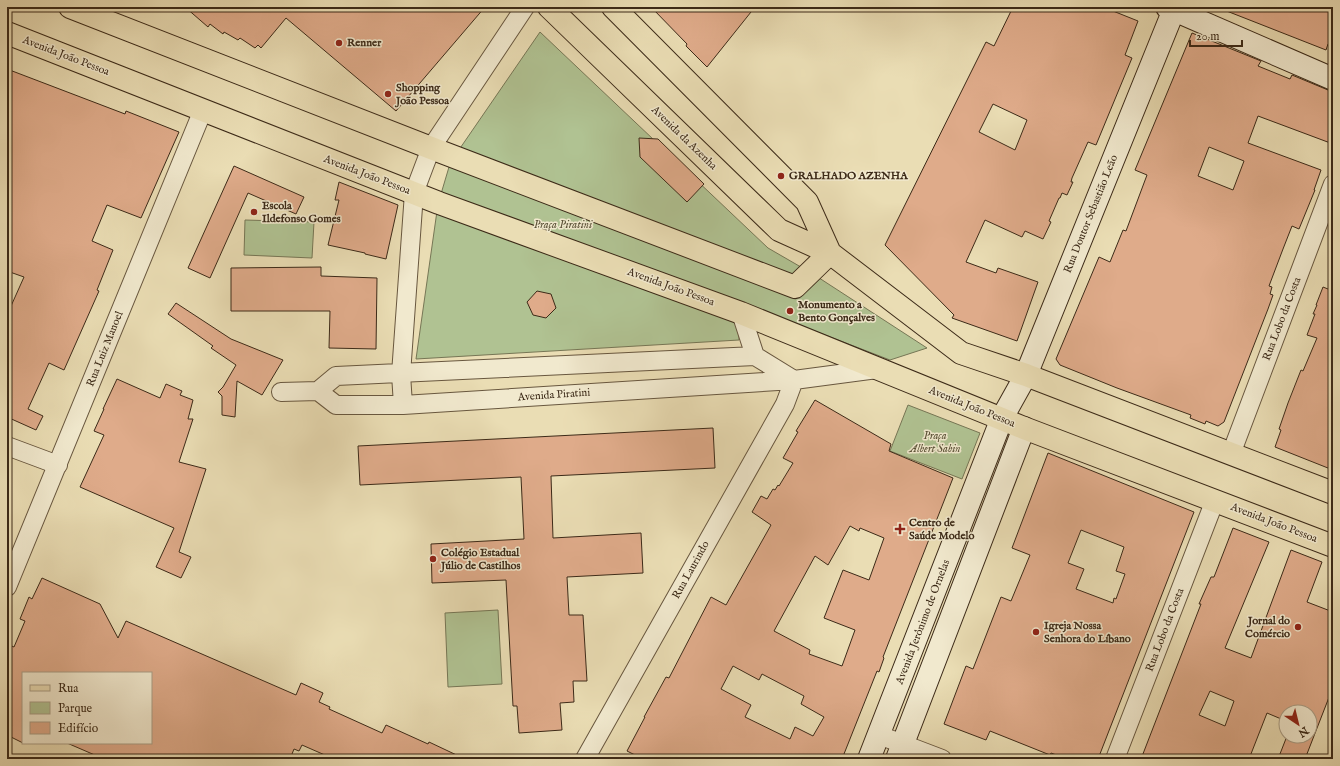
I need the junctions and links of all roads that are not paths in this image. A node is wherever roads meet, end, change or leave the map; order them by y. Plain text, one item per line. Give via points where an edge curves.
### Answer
1 (70, 7) edge
2 (525, 7) edge
3 (549, 7) edge
4 (613, 7) edge
5 (1172, 8) edge
6 (7, 33) edge
7 (1333, 79) edge
8 (203, 110) junction
9 (431, 148) junction
10 (1333, 184) edge
11 (414, 193) junction
12 (830, 253) junction
13 (741, 313) junction
14 (755, 356) junction
15 (877, 369) junction
16 (401, 374) junction
17 (1026, 374) junction
18 (794, 380) junction
19 (318, 391) junction
20 (281, 392) dead end
21 (402, 405) junction
22 (1002, 418) junction
23 (1024, 428) junction
24 (7, 446) edge
25 (1231, 454) junction
26 (58, 465) junction
27 (1333, 493) edge
28 (1215, 500) junction
29 (1333, 546) edge
30 (943, 571) junction
31 (966, 579) junction
32 (7, 587) edge
33 (879, 735) junction
34 (900, 751) edge
35 (585, 759) edge
36 (870, 759) edge
37 (942, 759) edge
38 (1115, 759) edge

1 - 9 main road
2 - 9 street
3 - 12 main road, Avenida da Azenha via 779,230
4 - 12 main road, Avenida da Azenha via 807,202
5 - 7 street
5 - 17 street, Rua Doutor Sebastião Leão
6 - 8 main road, Avenida João Pessoa
8 - 11 main road, Avenida João Pessoa
8 - 26 street, Rua Luiz Manoel
9 - 11 street
9 - 12 main road via 795,287
10 - 25 street, Rua Lobo da Costa
11 - 13 main road, Avenida João Pessoa
11 - 16 street
12 - 17 main road, Avenida da Azenha via 961,353
13 - 14 street
13 - 15 main road, Avenida João Pessoa
14 - 16 street
14 - 18 street
15 - 18 street, Avenida Piratini
15 - 22 main road, Avenida João Pessoa
16 - 19 street via 336,376
16 - 21 street
17 - 22 street, Rua Doutor Sebastião Leão
17 - 25 main road
18 - 21 street, Avenida Piratini
18 - 35 street, Rua Laurindo via 785,404
19 - 20 street
19 - 21 street, Avenida Piratini via 336,405
22 - 23 main road, Avenida João Pessoa
22 - 30 street, Avenida Jerônimo de Ornelas
23 - 28 main road, Avenida João Pessoa
23 - 31 street
24 - 26 street
25 - 27 main road
26 - 32 street, Rua Luiz Manoel
28 - 29 main road, Avenida João Pessoa
28 - 38 street, Rua Lobo da Costa
30 - 31 street
30 - 33 street, Avenida Jerônimo de Ornelas
31 - 34 street
33 - 34 street
33 - 36 street, Avenida Jerônimo de Ornelas
34 - 37 street

